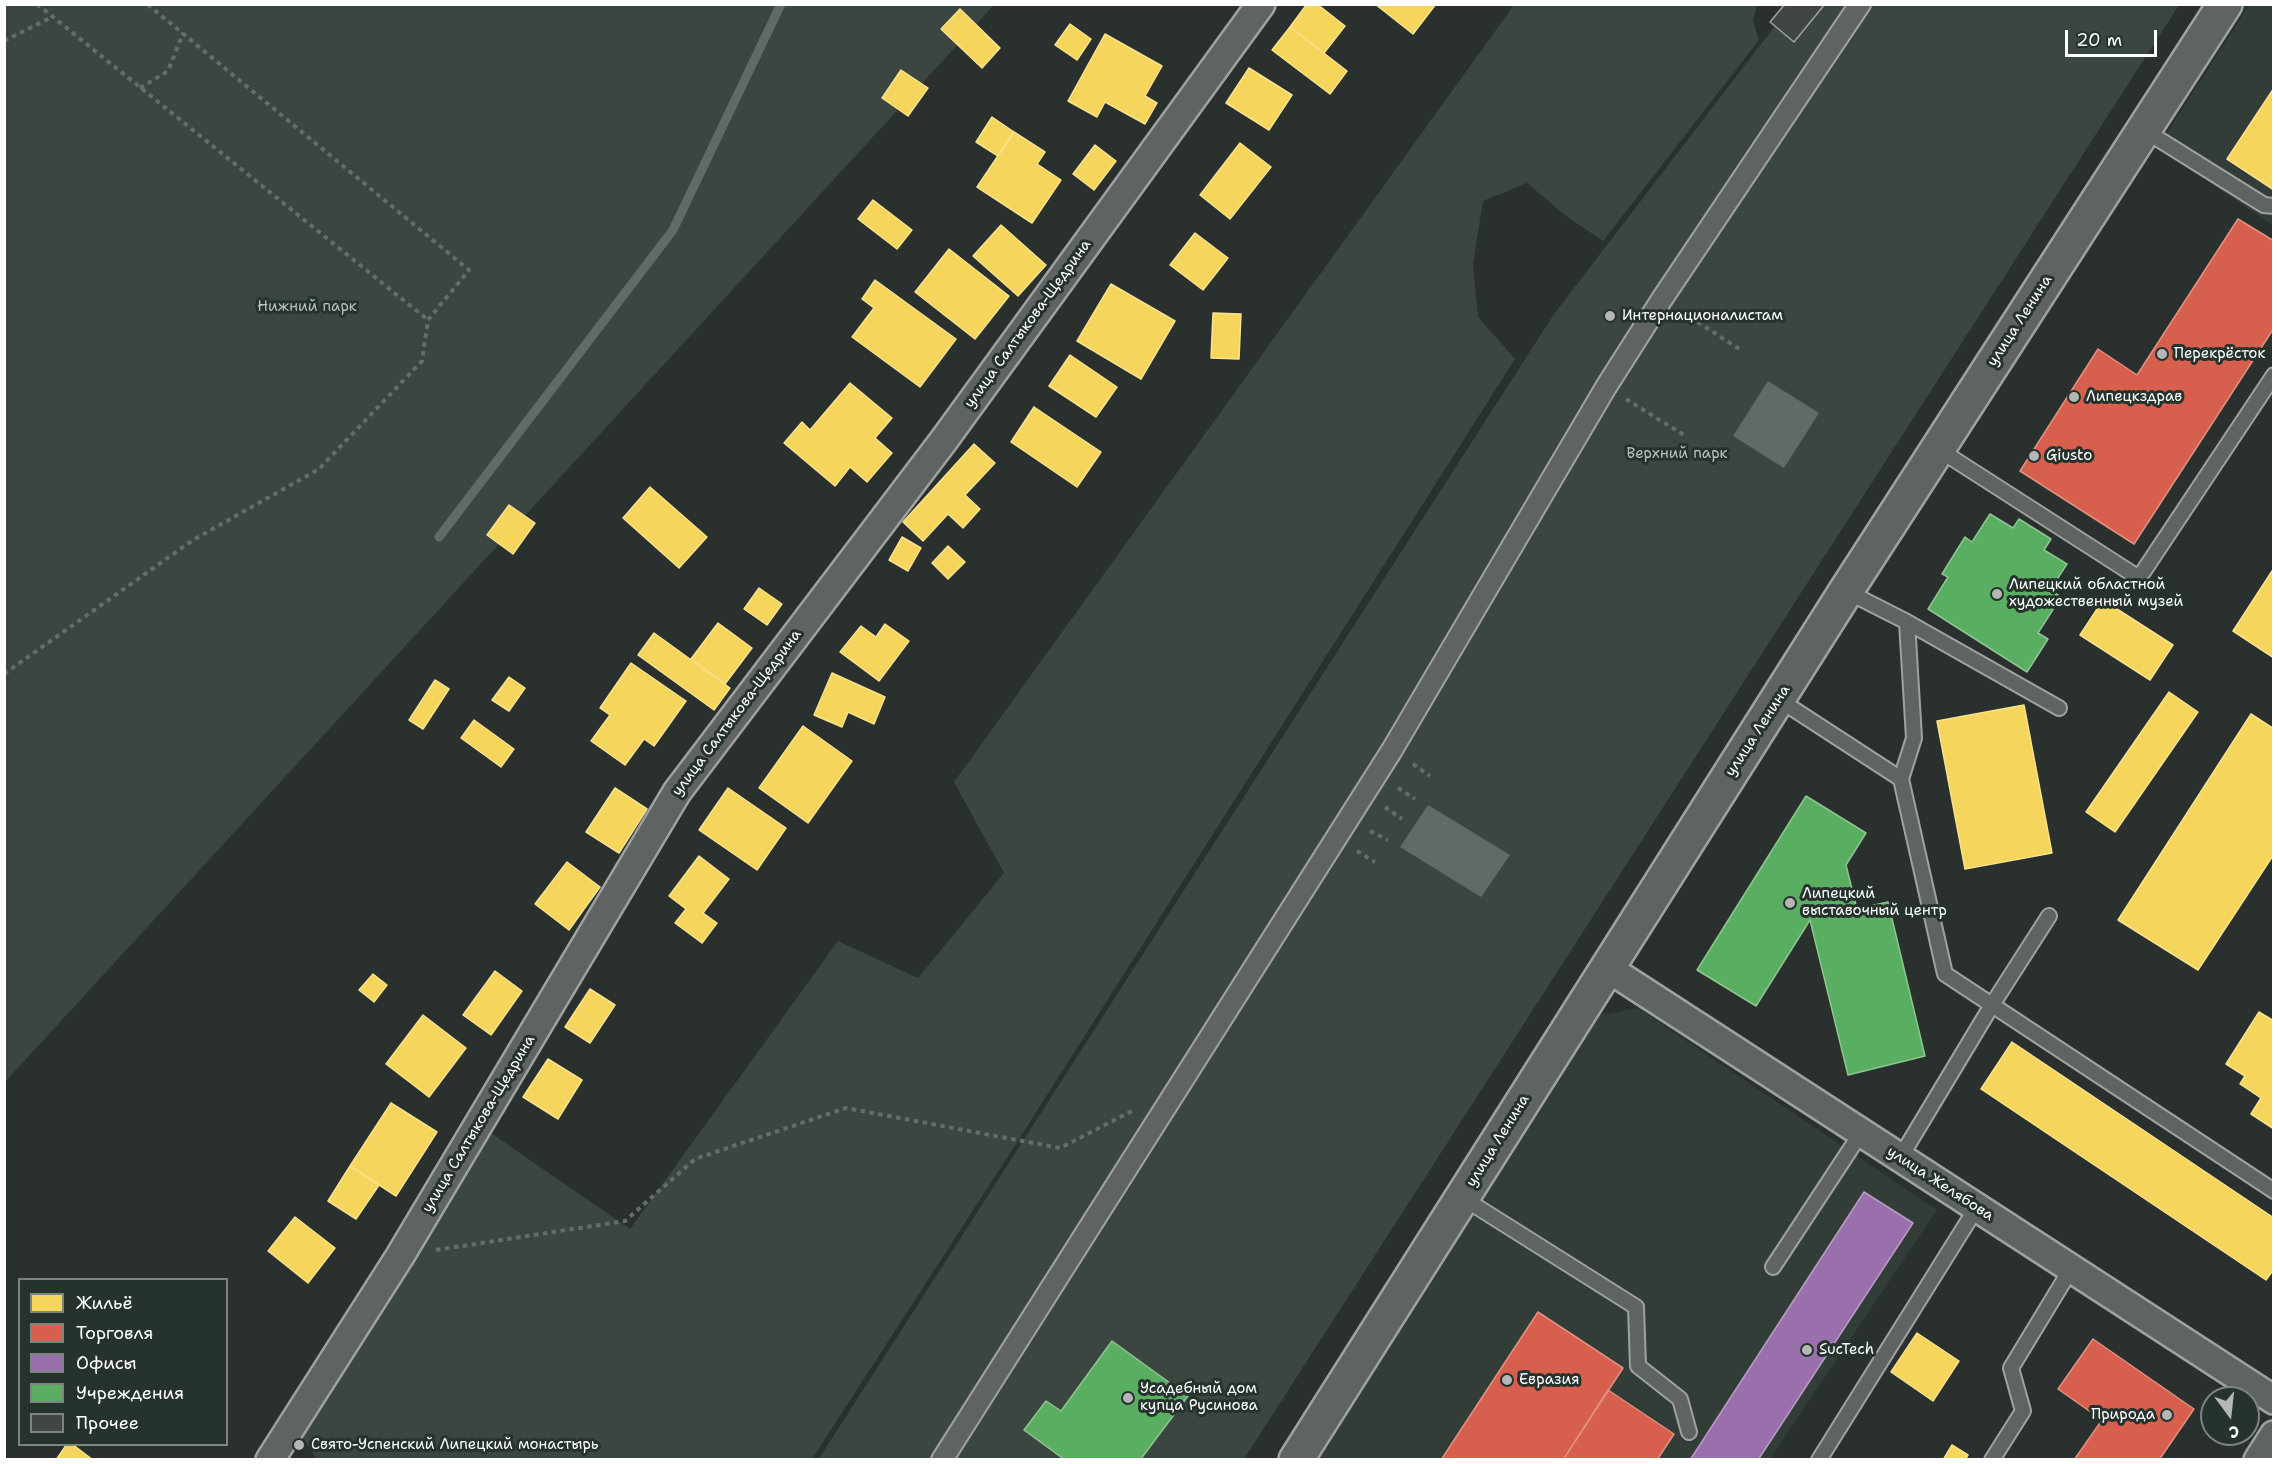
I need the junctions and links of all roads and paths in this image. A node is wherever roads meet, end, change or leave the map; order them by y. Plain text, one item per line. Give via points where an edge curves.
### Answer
1 (37, 4) edge
2 (147, 4) edge
3 (1261, 4) edge
4 (1860, 4) edge
5 (2225, 4) edge
6 (52, 17) junction
7 (183, 33) junction
8 (4, 41) edge
9 (140, 88) junction
10 (2143, 129) junction
11 (2274, 206) edge
12 (1690, 317) dead end
13 (428, 320) junction
14 (1739, 349) dead end
15 (2274, 375) edge
16 (1626, 399) dead end
17 (1684, 435) dead end
18 (1938, 449) junction
19 (1846, 591) junction
20 (1907, 622) junction
21 (4, 674) edge
22 (1779, 699) junction
23 (2059, 708) dead end
24 (1901, 779) junction
25 (2049, 916) dead end
26 (1606, 967) junction
27 (1992, 1005) junction
28 (1178, 1087) junction
29 (1861, 1133) junction
30 (1899, 1158) junction
31 (2274, 1191) edge
32 (1463, 1198) junction
33 (1977, 1207) junction
34 (400, 1256) junction
35 (1773, 1267) dead end
36 (2071, 1269) junction
37 (2274, 1400) edge
38 (1689, 1432) dead end
39 (2274, 1436) edge
40 (270, 1460) edge
41 (942, 1460) edge
42 (1296, 1460) edge
43 (1819, 1460) edge
44 (1992, 1460) edge
45 (2258, 1460) edge

1 - 6 path
2 - 7 path
3 - 34 street, улица Салтыкова-Щедрина via 944,440 677,792
4 - 28 street via 1605,387 1392,750
5 - 10 street, улица Ленина
6 - 8 path
6 - 9 path
7 - 9 path via 168,71
7 - 13 path via 469,270
9 - 13 path
10 - 11 lane via 2264,205
10 - 18 street, улица Ленина
12 - 14 path
13 - 21 path via 422,361 320,469 193,540
15 - 18 lane via 2139,578
16 - 17 path
18 - 19 street, улица Ленина
19 - 20 lane
19 - 22 street, улица Ленина
20 - 23 lane
20 - 24 lane via 1914,738
22 - 24 lane
22 - 26 street, улица Ленина
24 - 27 lane via 1945,975
25 - 27 lane
26 - 29 street, улица Желябова
26 - 32 street, улица Ленина
27 - 30 lane
27 - 31 lane
28 - 34 path via 1060,1148 846,1108 695,1159 625,1221
28 - 41 street
29 - 30 street, улица Желябова
29 - 35 lane
30 - 33 street, улица Желябова
32 - 38 lane via 1636,1307 1638,1365 1680,1399
32 - 42 street, улица Ленина
33 - 36 street, улица Желябова
33 - 43 lane
34 - 40 street, улица Салтыкова-Щедрина
36 - 37 street, улица Желябова
36 - 44 lane via 2011,1368 2023,1411
39 - 45 street

